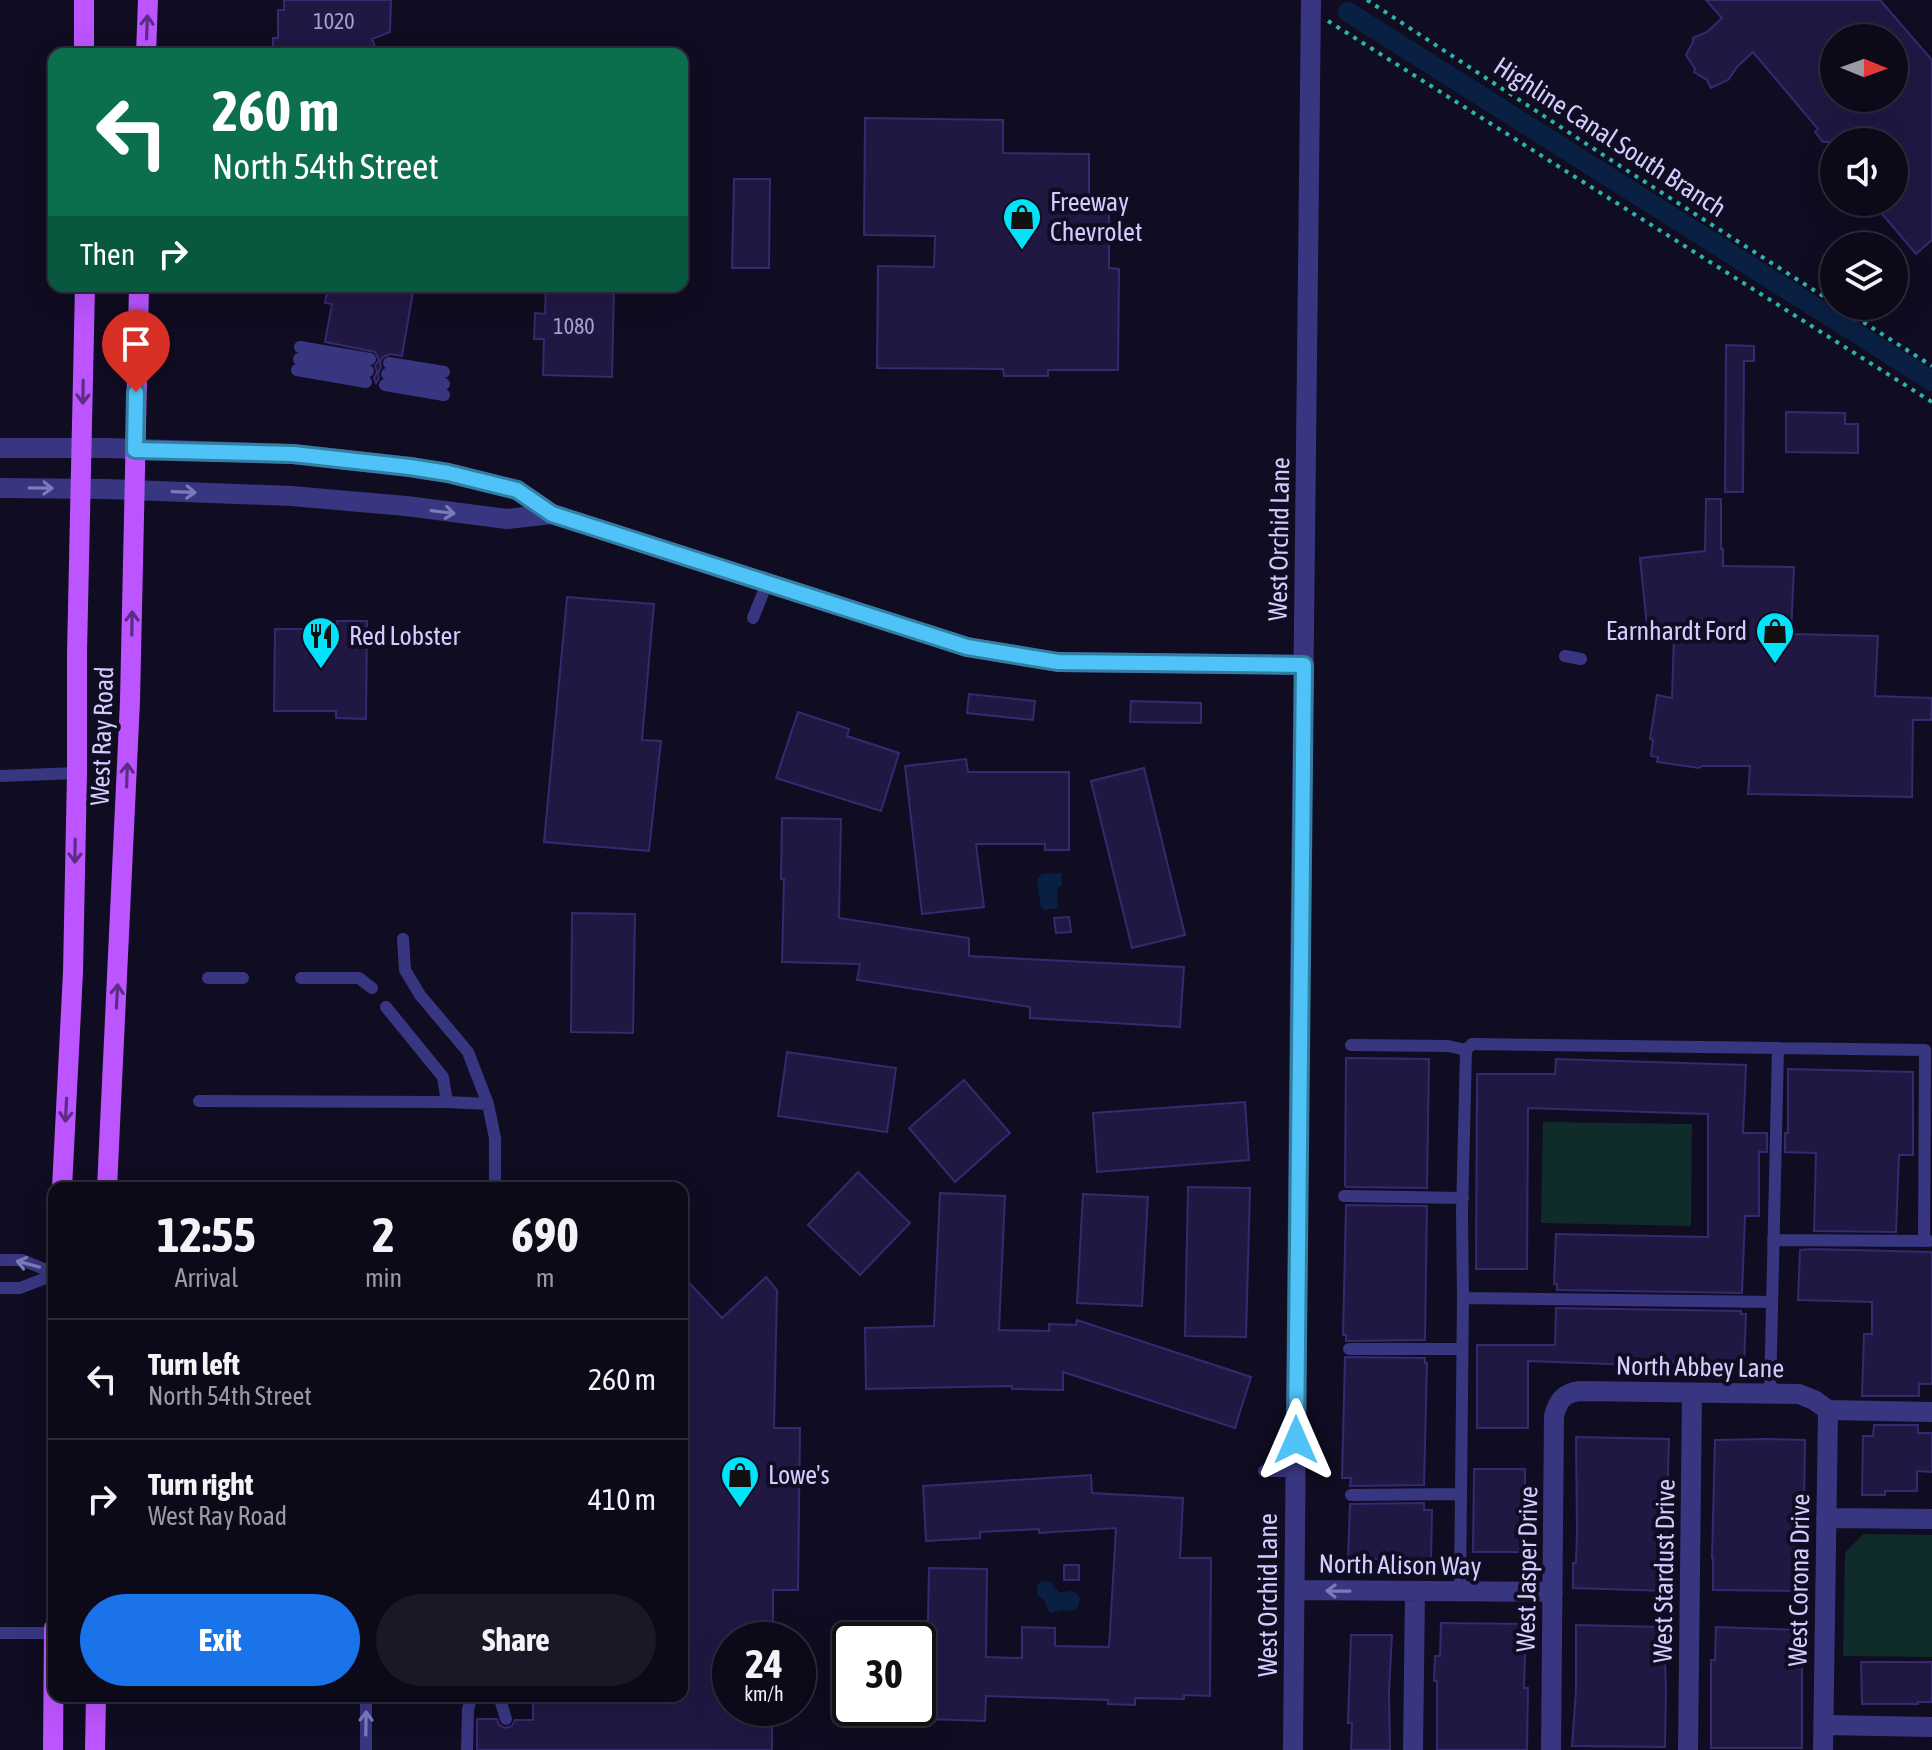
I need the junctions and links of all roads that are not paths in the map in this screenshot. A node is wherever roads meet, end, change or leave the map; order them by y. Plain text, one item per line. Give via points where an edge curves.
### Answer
1 (84, 0) edge
2 (148, 0) edge
3 (1311, 5) edge
4 (84, 48) edge
5 (146, 48) edge
6 (85, 292) edge
7 (139, 292) edge
8 (299, 359) dead end
9 (368, 371) dead end
10 (444, 384) joint
11 (0, 448) edge
12 (82, 448) junction
13 (135, 450) junction
14 (0, 488) edge
15 (81, 489) junction
16 (134, 490) junction
17 (552, 514) junction
18 (767, 583) junction
19 (753, 618) dead end
20 (1565, 656) dead end
21 (1581, 659) dead end
22 (1304, 665) junction
23 (77, 773) junction
24 (0, 776) edge
25 (403, 939) dead end
26 (208, 978) dead end
27 (243, 978) dead end
28 (301, 978) dead end
29 (372, 988) dead end
30 (386, 1007) dead end
31 (1351, 1045) dead end
32 (1778, 1048) junction
33 (1466, 1050) junction
34 (199, 1101) dead end
35 (447, 1102) junction
36 (488, 1104) junction
37 (62, 1182) edge
38 (107, 1182) edge
39 (495, 1182) edge
40 (1344, 1196) dead end
41 (1463, 1198) junction
42 (1773, 1240) junction
43 (1928, 1241) edge
44 (0, 1260) edge
45 (48, 1271) edge
46 (48, 1276) edge
47 (0, 1288) edge
48 (1463, 1298) junction
49 (1772, 1302) junction
50 (1349, 1349) dead end
51 (1462, 1349) junction
52 (1566, 1393) joint
53 (1692, 1393) junction
54 (1770, 1394) junction
55 (1828, 1410) junction
56 (1932, 1412) edge
57 (1264, 1471) dead end
58 (1295, 1471) junction
59 (1461, 1494) junction
60 (1351, 1495) dead end
61 (1826, 1518) junction
62 (1932, 1519) edge
63 (1295, 1590) junction
64 (1415, 1592) junction
65 (1460, 1592) junction
66 (1553, 1592) junction
67 (48, 1631) edge
68 (0, 1633) edge
69 (53, 1702) edge
70 (96, 1702) edge
71 (366, 1702) edge
72 (470, 1702) edge
73 (501, 1702) edge
74 (506, 1719) dead end
75 (1823, 1725) junction
76 (1932, 1727) edge
77 (53, 1750) edge
78 (95, 1750) edge
79 (366, 1750) edge
80 (467, 1750) edge
81 (1293, 1750) edge
82 (1413, 1750) edge
83 (1551, 1750) edge
84 (1688, 1750) edge
85 (1823, 1750) edge

1 - 4 main road
5 -> 2 main road
3 - 22 street, West Orchid Lane
6 -> 12 main road, West Ray Road
7 - 13 main road, West Ray Road
8 - 9 lane
10 - 10 lane via 387,374
11 - 12 street
12 - 13 street
12 - 15 main road, West Ray Road
13 - 16 main road, West Ray Road
13 - 17 street via 293,454 410,467 517,490
14 -> 15 street
15 - 16 street
15 - 23 main road, West Ray Road
16 -> 17 street via 291,496 507,519
38 -> 16 main road, West Ray Road via 130,701
17 - 18 street
18 - 19 lane
18 - 22 street via 967,647 1043,660
20 - 21 lane
22 - 58 street, West Orchid Lane
23 - 24 lane
23 -> 37 main road, West Ray Road
25 - 36 lane via 405,970 468,1052
26 - 27 lane
28 - 29 lane via 359,978
30 - 35 lane via 443,1077
31 - 33 lane
32 - 33 lane via 1472,1044
32 - 42 lane
32 - 43 lane via 1925,1050
33 - 41 lane
34 - 35 lane
35 - 36 lane
36 - 39 lane
40 - 41 lane
41 - 48 lane
42 - 43 lane
42 - 49 lane
45 -> 44 lane via 22,1260
46 - 47 lane via 20,1288
48 - 49 lane
48 - 51 lane
49 - 54 lane
50 - 51 lane
51 - 59 lane
52 - 53 street, North Abbey Lane
52 - 66 street, West Jasper Drive via 1554,1416
53 - 54 street, North Abbey Lane
53 - 84 street, West Stardust Drive
54 - 55 street, North Abbey Lane via 1799,1394
55 - 56 street
55 - 61 street, West Corona Drive
57 - 58 lane
58 - 63 street, West Orchid Lane
59 - 60 lane
59 - 65 lane
61 - 62 street
61 - 75 street, West Corona Drive
64 -> 63 street, North Alison Way
63 - 81 street, West Orchid Lane
64 - 65 street, North Alison Way
64 - 82 street
65 - 66 street, North Alison Way
66 - 83 street, West Jasper Drive
67 - 68 lane
69 - 77 main road
70 - 78 main road
79 -> 71 lane
72 - 80 lane
73 - 74 lane
75 - 76 street
75 - 85 street, West Corona Drive

